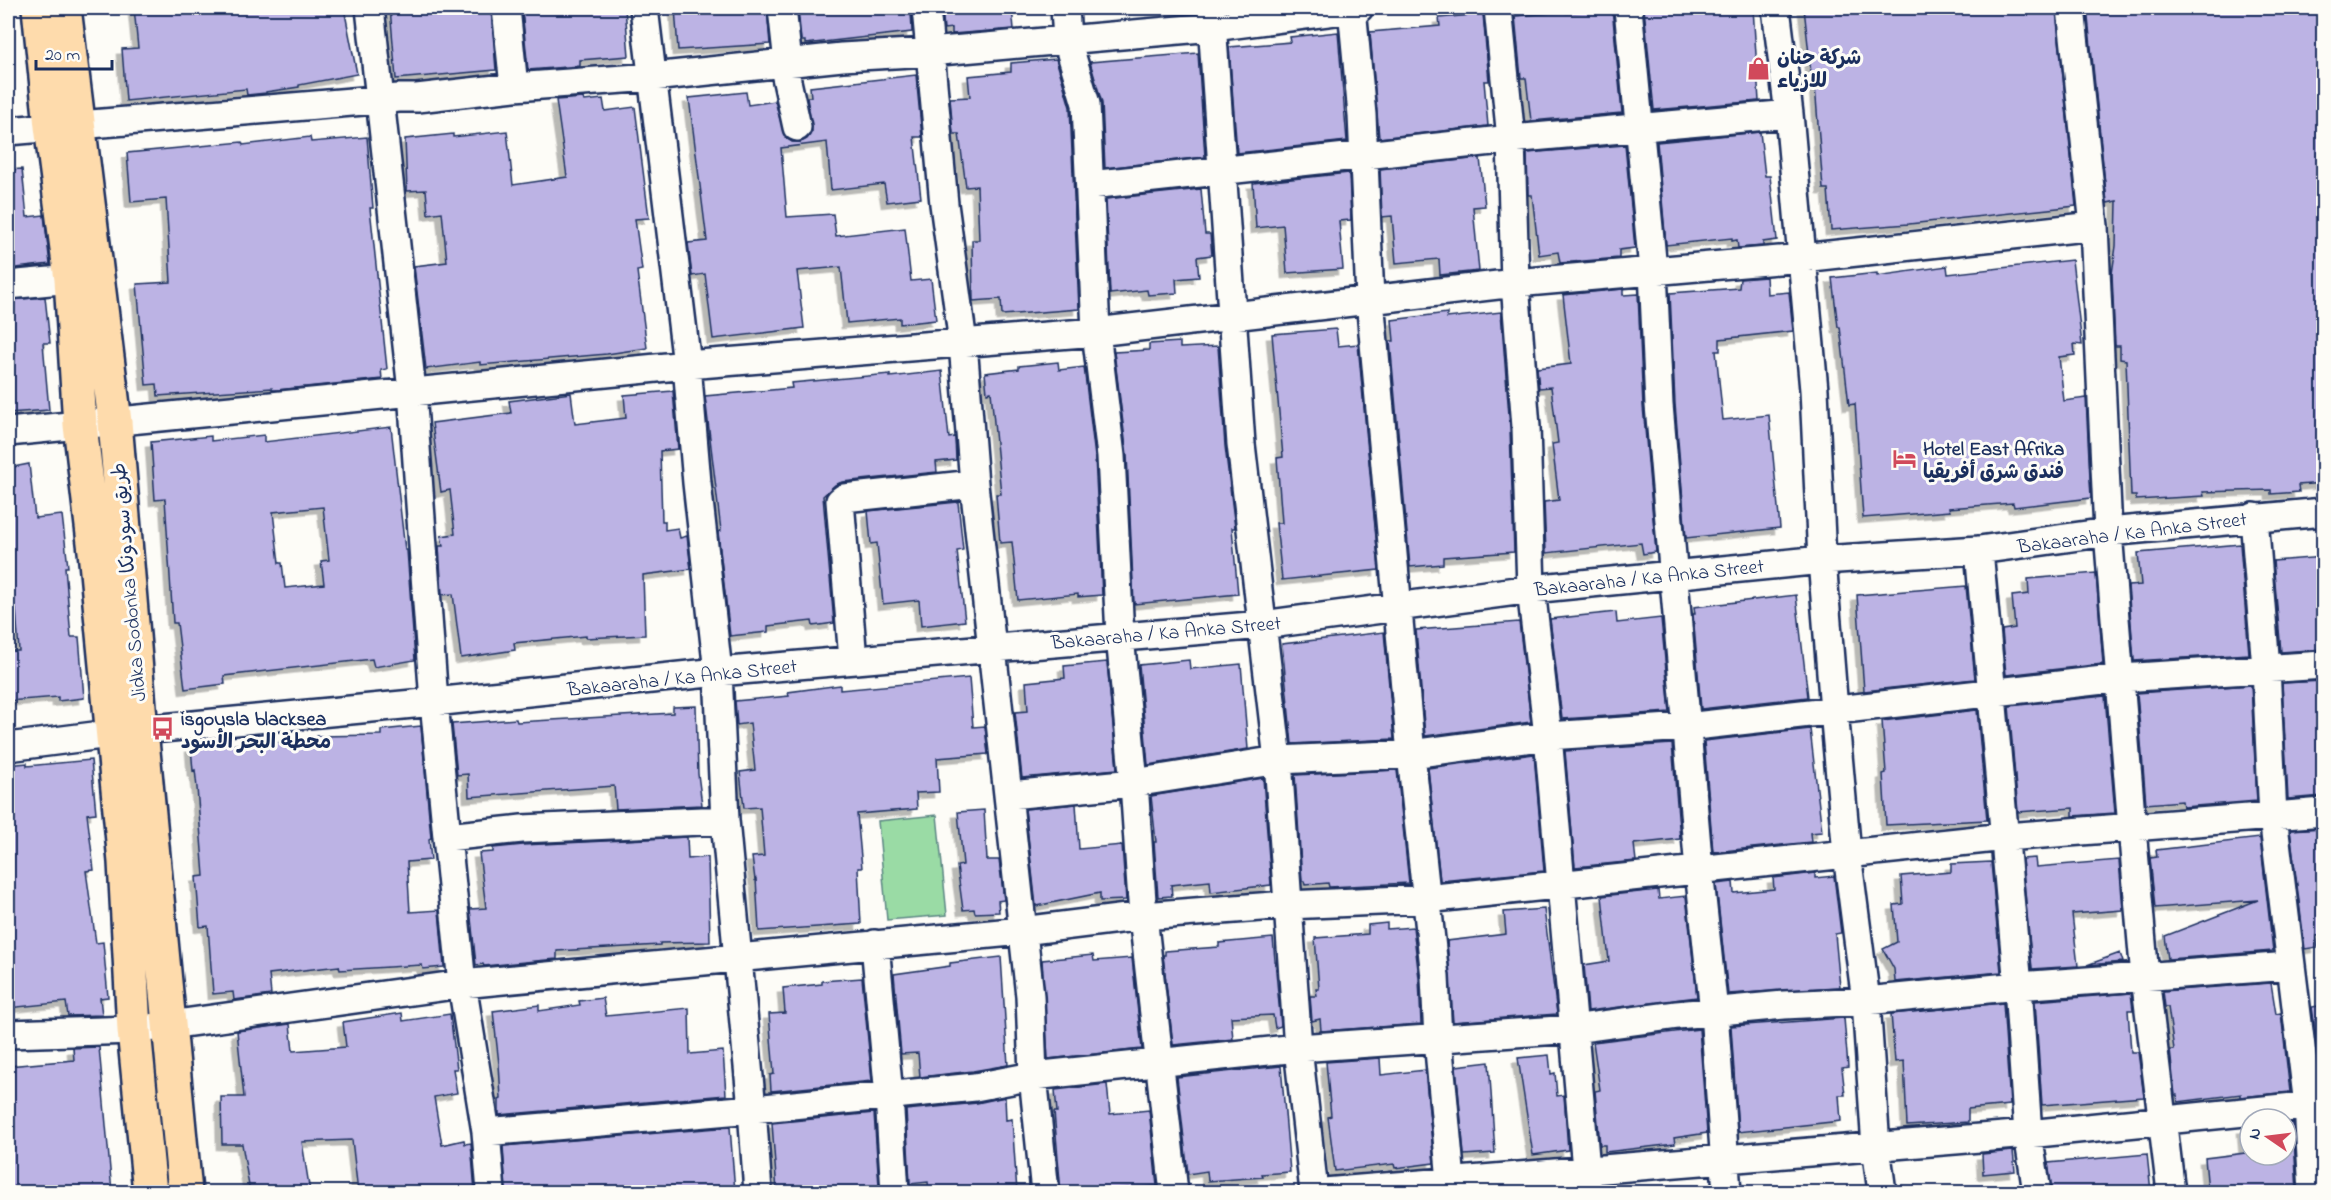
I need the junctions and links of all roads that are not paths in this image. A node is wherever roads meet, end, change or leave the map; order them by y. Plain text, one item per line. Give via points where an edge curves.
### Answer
1 (39, 8) edge
2 (64, 8) edge
3 (370, 8) edge
4 (506, 8) edge
5 (644, 8) edge
6 (782, 8) edge
7 (926, 8) edge
8 (1065, 8) edge
9 (1352, 8) edge
10 (1359, 8) edge
11 (1498, 8) edge
12 (1628, 8) edge
13 (1776, 8) edge
14 (2071, 8) edge
15 (1212, 17) edge
16 (1067, 40) junction
17 (929, 52) junction
18 (788, 63) junction
19 (652, 77) junction
20 (514, 87) junction
21 (379, 101) junction
22 (1790, 114) junction
23 (64, 126) junction
24 (797, 127) dead end
25 (1638, 128) junction
26 (8, 131) edge
27 (1511, 139) junction
28 (1363, 157) junction
29 (1224, 172) junction
30 (1090, 185) junction
31 (2094, 226) junction
32 (1802, 258) junction
33 (1653, 270) junction
34 (71, 279) junction
35 (1515, 283) junction
36 (8, 285) edge
37 (1370, 299) junction
38 (1232, 316) junction
39 (1096, 332) junction
40 (963, 343) junction
41 (687, 365) junction
42 (412, 391) junction
43 (115, 422) junction
44 (81, 425) junction
45 (8, 432) edge
46 (974, 484) junction
47 (2324, 513) edge
48 (2254, 518) junction
49 (2108, 532) junction
50 (1979, 550) junction
51 (1822, 560) junction
52 (1673, 575) junction
53 (1531, 589) junction
54 (1397, 608) junction
55 (1262, 625) junction
56 (1120, 636) junction
57 (992, 647) junction
58 (853, 660) junction
59 (2324, 665) edge
60 (2266, 668) junction
61 (718, 672) junction
62 (2121, 678) junction
63 (1993, 694) junction
64 (434, 702) junction
65 (1834, 710) junction
66 (1686, 727) junction
67 (126, 731) junction
68 (1548, 736) junction
69 (8, 747) edge
70 (1411, 754) junction
71 (1278, 760) junction
72 (1134, 783) junction
73 (1010, 795) junction
74 (2324, 812) edge
75 (2272, 817) junction
76 (725, 820) junction
77 (2132, 828) junction
78 (447, 837) junction
79 (2005, 837) junction
80 (1847, 854) junction
81 (1699, 870) junction
82 (1561, 885) junction
83 (1426, 899) junction
84 (1287, 905) junction
85 (1143, 916) junction
86 (1022, 931) junction
87 (875, 944) junction
88 (738, 958) junction
89 (2290, 966) junction
90 (2145, 976) junction
91 (462, 984) junction
92 (2018, 986) junction
93 (1866, 1001) junction
94 (1714, 1012) junction
95 (168, 1025) junction
96 (1573, 1029) junction
97 (134, 1030) junction
98 (8, 1034) edge
99 (1438, 1038) junction
100 (1298, 1048) junction
101 (1159, 1064) junction
102 (1033, 1076) junction
103 (889, 1096) junction
104 (2316, 1104) edge
105 (752, 1109) junction
106 (2163, 1121) junction
107 (486, 1132) junction
108 (2028, 1134) junction
109 (1876, 1147) junction
110 (1724, 1160) junction
111 (1587, 1182) edge
112 (1451, 1187) edge
113 (150, 1192) edge
114 (185, 1192) edge
115 (491, 1192) edge
116 (758, 1192) edge
117 (895, 1192) edge
118 (1045, 1192) edge
119 (1174, 1192) edge
120 (1314, 1192) edge
121 (1324, 1192) edge
122 (1727, 1192) edge
123 (1882, 1192) edge
124 (2037, 1192) edge
125 (2171, 1192) edge
126 (2313, 1192) edge

1 - 23 main road, Jidka Sodonka طريق سودونكا
2 - 23 main road, Jidka Sodonka طريق سودونكا
3 - 21 street
4 - 20 street
5 - 19 street
6 - 18 street
7 - 17 street
8 - 16 street
9 - 10 street
9 - 15 street
9 - 28 street
11 - 27 street
12 - 25 street
13 - 22 street
14 - 31 street
15 - 16 street
15 - 29 street
16 - 17 street
16 - 30 street via 1086,104
17 - 18 street
17 - 40 street
18 - 19 street
18 - 24 street via 785,72
19 - 20 street
19 - 41 street
20 - 21 street
21 - 23 street
21 - 42 street
22 - 25 street
22 - 32 street
23 - 26 street
23 - 34 main road, Jidka Sodonka طريق سودونكا
23 - 43 main road, Jidka Sodonka طريق سودونكا
25 - 27 street
25 - 33 street
27 - 28 street
27 - 35 street
28 - 29 street
28 - 37 street
29 - 30 street
29 - 38 street
30 - 39 street
31 - 32 street
31 - 49 street
32 - 33 street
32 - 51 street via 1814,390
33 - 35 street
33 - 52 street
34 - 36 street
34 - 44 main road, Jidka Sodonka طريق سودونكا
35 - 37 street
35 - 53 street via 1526,427
37 - 38 street
37 - 54 street
38 - 39 street
38 - 55 street via 1241,444
39 - 40 street
39 - 56 street via 1111,456
40 - 41 street
40 - 46 street
41 - 42 street
41 - 61 street
42 - 43 street
42 - 64 street
43 - 44 street
43 - 67 main road, Jidka Sodonka طريق سودونكا
44 - 45 street
44 - 67 main road, Jidka Sodonka طريق سودونكا via 95,551
46 - 57 street
46 - 58 street via 840,501
47 - 48 street, Bakaaraha / Ka Anka Street
48 - 49 street, Bakaaraha / Ka Anka Street
48 - 60 street
49 - 50 street, Bakaaraha / Ka Anka Street
49 - 62 street
50 - 51 street, Bakaaraha / Ka Anka Street
50 - 63 street
51 - 52 street, Bakaaraha / Ka Anka Street
51 - 65 street
52 - 53 street, Bakaaraha / Ka Anka Street
52 - 66 street
53 - 54 street, Bakaaraha / Ka Anka Street
53 - 68 street
54 - 55 street, Bakaaraha / Ka Anka Street
54 - 70 street
55 - 56 street, Bakaaraha / Ka Anka Street
55 - 71 street
56 - 57 street, Bakaaraha / Ka Anka Street
56 - 72 street
57 - 58 street, Bakaaraha / Ka Anka Street
57 - 73 street
58 - 61 street, Bakaaraha / Ka Anka Street
59 - 60 street
60 - 62 street
60 - 75 street
61 - 64 street, Bakaaraha / Ka Anka Street
61 - 76 street
62 - 63 street
62 - 77 street
63 - 65 street
63 - 79 street
64 - 67 street, Bakaaraha / Ka Anka Street
64 - 78 street
65 - 66 street
65 - 80 street
66 - 68 street
66 - 81 street
67 - 69 street, Bakaaraha / Ka Anka Street
67 - 95 main road, Jidka Sodonka طريق سودونكا
67 - 97 main road, Jidka Sodonka طريق سودونكا via 124,862
68 - 70 street
68 - 82 street
70 - 71 street
70 - 83 street
71 - 72 street
71 - 84 street
72 - 73 street
72 - 85 street
73 - 86 street
74 - 75 street
75 - 77 street
75 - 89 street
76 - 78 street via 522,829
76 - 88 street
77 - 79 street
77 - 90 street
78 - 91 street
79 - 80 street
79 - 92 street
80 - 81 street
80 - 93 street
81 - 82 street
81 - 94 street
82 - 83 street
82 - 96 street
83 - 84 street
83 - 99 street
84 - 85 street
84 - 100 street
85 - 86 street
85 - 101 street
86 - 87 street
86 - 102 street via 1030,996
87 - 88 street
87 - 103 street
88 - 91 street
88 - 105 street
89 - 90 street
89 - 104 street
90 - 92 street
90 - 106 street
91 - 95 street
91 - 107 street
92 - 93 street
92 - 108 street
93 - 94 street
93 - 109 street
94 - 96 street
94 - 110 street
95 - 97 street
95 - 114 main road, Jidka Sodonka طريق سودونكا
96 - 99 street
96 - 111 street
97 - 98 street
97 - 113 main road, Jidka Sodonka طريق سودونكا
99 - 100 street
99 - 112 street
100 - 101 street
100 - 120 street
101 - 102 street
101 - 119 street
102 - 103 street via 975,1088
102 - 118 street
103 - 105 street
103 - 117 street
104 - 106 street
104 - 126 street
105 - 107 street
105 - 116 street
106 - 108 street
106 - 125 street
107 - 115 street
108 - 109 street
108 - 124 street
109 - 110 street
109 - 123 street
110 - 111 street
110 - 122 street
111 - 112 street
112 - 121 street

